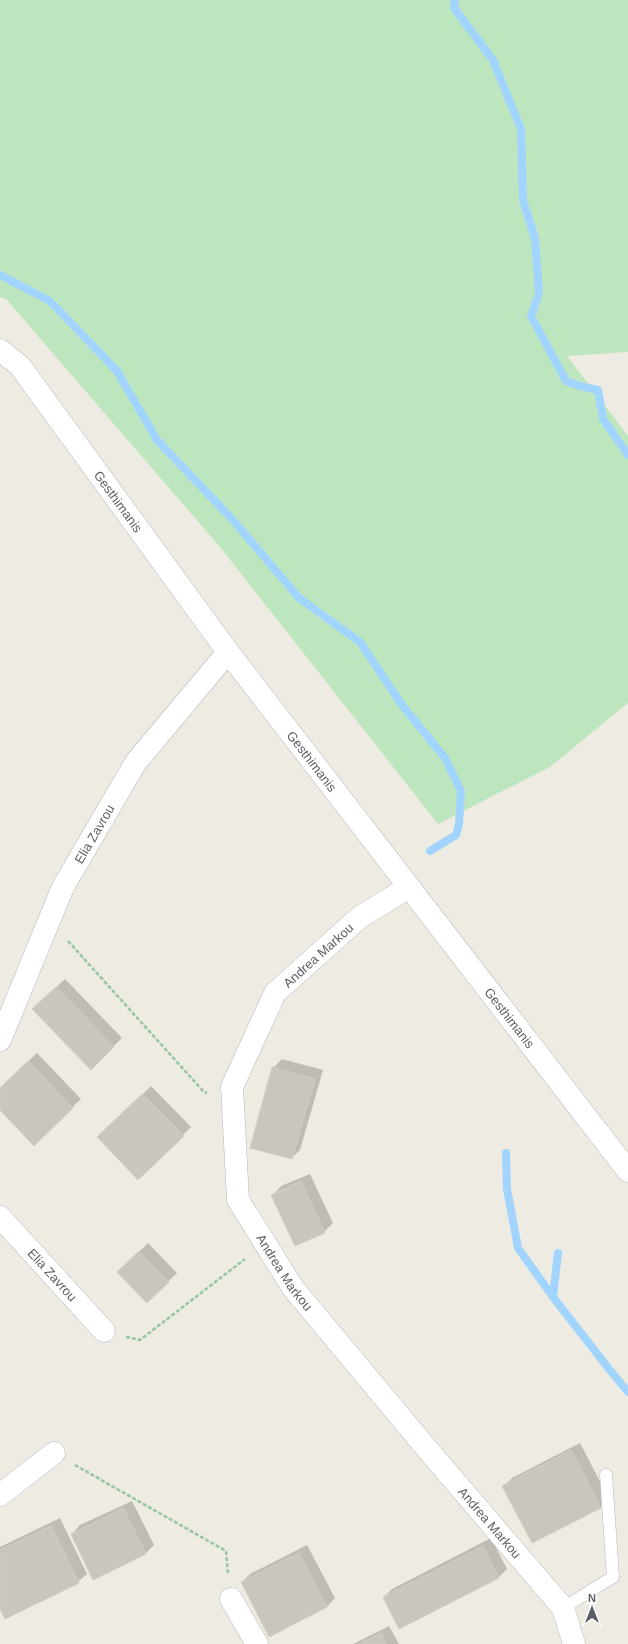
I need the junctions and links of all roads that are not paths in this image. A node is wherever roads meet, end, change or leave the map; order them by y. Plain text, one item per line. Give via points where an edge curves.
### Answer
1 (0, 350) edge
2 (228, 652) junction
3 (408, 887) junction
4 (0, 1040) edge
5 (628, 1171) edge
6 (0, 1217) edge
7 (104, 1331) road end
8 (54, 1453) road end
9 (606, 1475) dead end
10 (0, 1496) edge
11 (230, 1599) road end
12 (563, 1608) junction
13 (257, 1644) edge
14 (574, 1644) edge

1 - 2 street, Gesthimanis via 20,366
2 - 3 street, Gesthimanis
2 - 4 street, Elia Zavrou via 136,762 63,887
3 - 5 street, Gesthimanis
3 - 12 street, Andrea Markou via 360,917 275,993 232,1087 238,1200 293,1288
6 - 7 street, Elia Zavrou
8 - 10 street
9 - 12 lane via 614,1576
11 - 13 street
12 - 14 street, Andrea Markou

